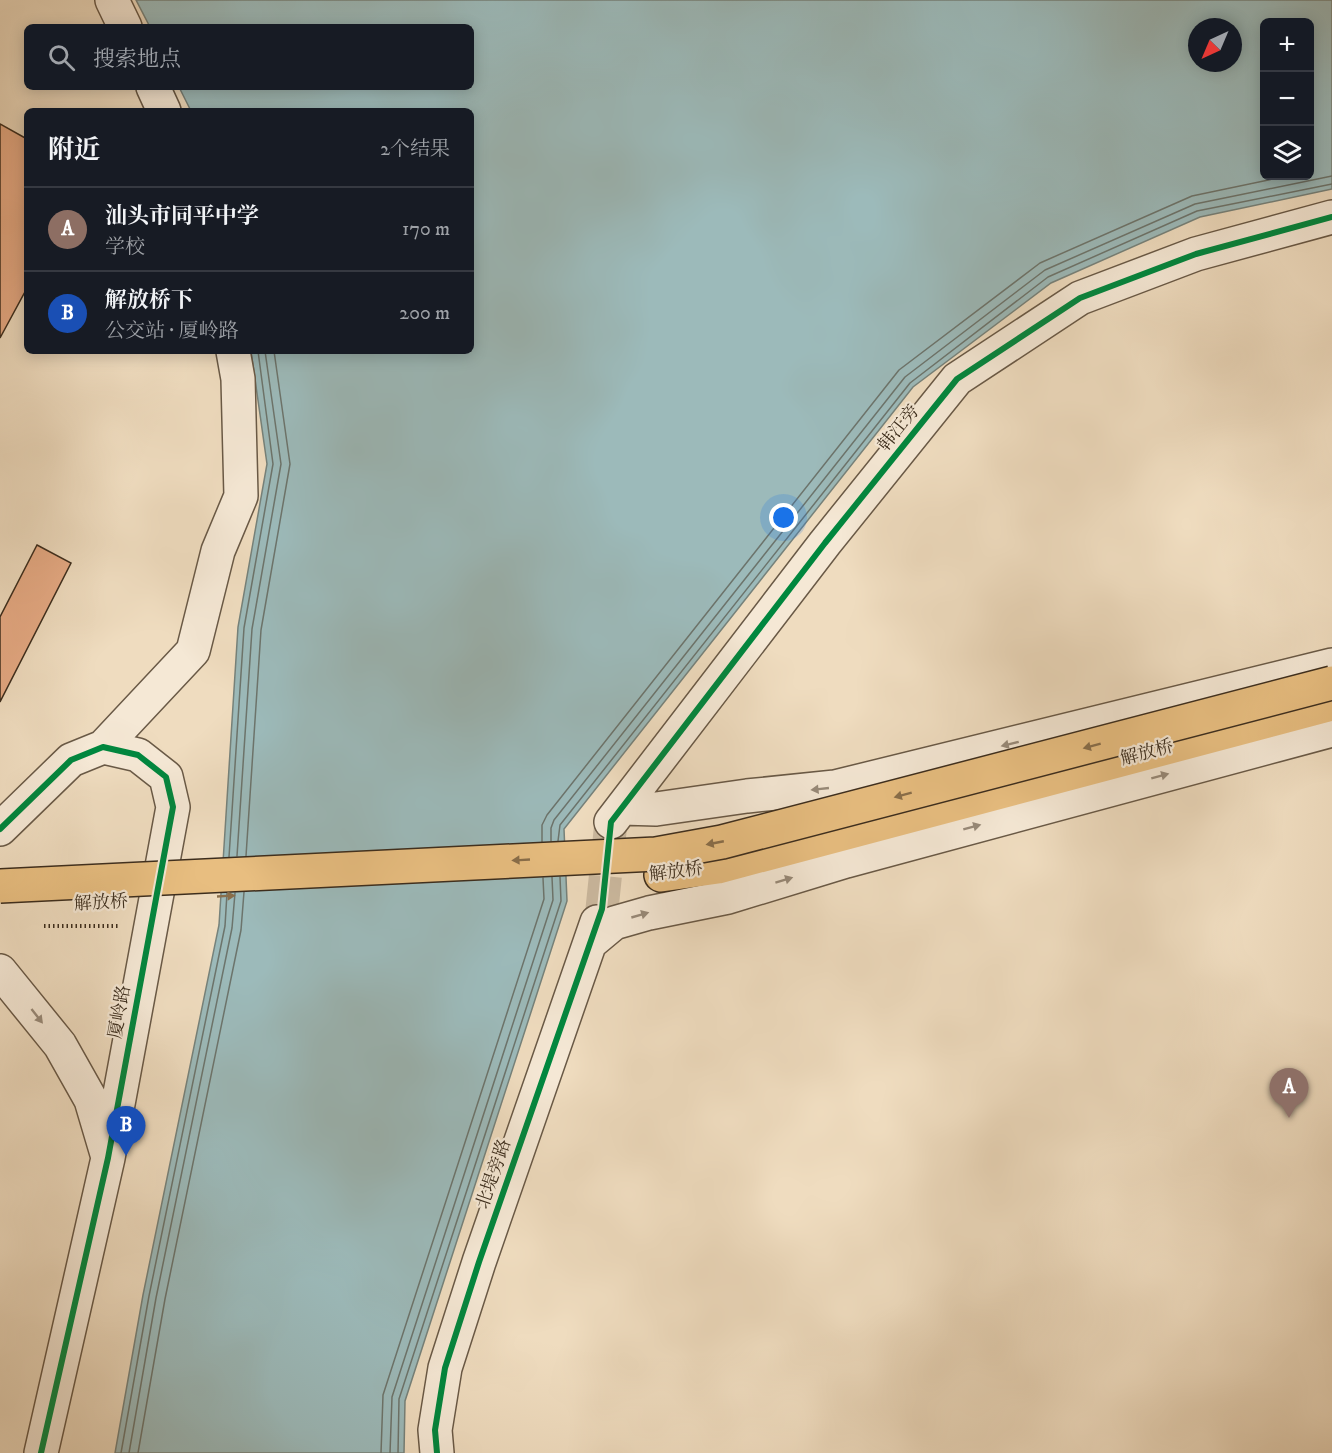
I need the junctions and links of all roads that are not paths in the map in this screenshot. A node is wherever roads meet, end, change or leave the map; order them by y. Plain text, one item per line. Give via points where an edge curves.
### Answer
1 (112, 0) edge
2 (124, 24) edge
3 (154, 90) edge
4 (163, 108) edge
5 (1332, 217) edge
6 (234, 354) edge
7 (1332, 666) edge
8 (1332, 683) edge
9 (1332, 704) edge
10 (1332, 730) edge
11 (103, 747) junction
12 (0, 829) edge
13 (0, 886) edge
14 (0, 908) edge
15 (602, 909) tunnel mouth
16 (590, 942) junction
17 (0, 971) edge
18 (108, 1158) junction
19 (41, 1453) edge
20 (437, 1453) edge

1 - 2 street
3 - 4 street
7 -> 5 street, 韩江旁 via 835,788 616,815 957,379 1080,298 1196,254
6 - 11 street via 238,380 241,496 218,551 193,651
8 -> 13 main road, 解放桥, bridge via 722,842 656,854
14 -> 9 main road, 解放桥 via 661,875 718,867
16 -> 10 street via 614,923 728,897 846,861
11 - 12 street via 71,760
11 - 18 street, 厦岭路 via 138,755 166,777 173,807
15 - 16 street, 北堤旁路
16 - 20 street, 北堤旁路 via 445,1368 435,1430
17 -> 18 street, 厦岭路 via 60,1045 91,1100
18 - 19 street, 厦岭路

